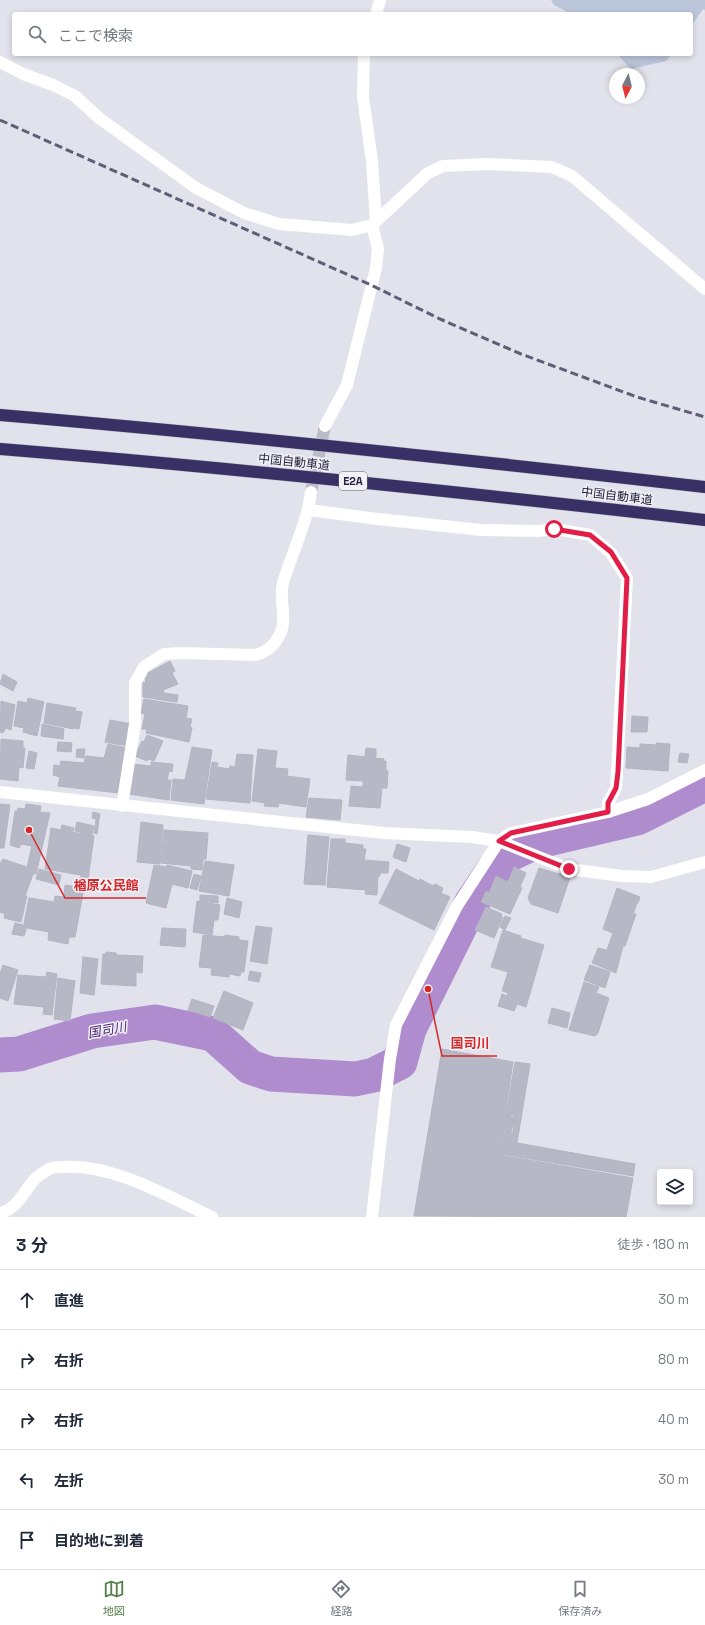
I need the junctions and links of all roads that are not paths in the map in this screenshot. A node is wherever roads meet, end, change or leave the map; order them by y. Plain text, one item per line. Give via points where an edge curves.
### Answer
1 (380, 0) edge
2 (377, 12) edge
3 (364, 56) edge
4 (0, 62) edge
5 (374, 223) junction
6 (705, 289) edge
7 (0, 415) edge
8 (325, 426) tunnel mouth
9 (0, 449) edge
10 (705, 486) edge
11 (311, 492) tunnel mouth
12 (309, 510) junction
13 (705, 520) edge
14 (705, 770) edge
15 (0, 792) edge
16 (122, 806) junction
17 (608, 812) junction
18 (499, 841) junction
19 (705, 862) edge
20 (0, 1214) edge
21 (212, 1217) edge
22 (372, 1217) edge

1 - 2 street
3 - 5 street via 363,97 372,161
4 - 5 street via 75,96 99,118 196,188 244,213 279,224 352,230
5 - 6 street via 428,173 443,166 487,164 552,167 572,176
5 - 8 street via 378,249 376,268 347,384
7 - 10 highway, 中国自動車道 via 455,458
9 - 13 highway, 中国自動車道 / E2A via 120,458 468,493
11 - 12 street
12 - 16 street via 283,584 282,628 275,642 265,653 164,654 144,667 135,683 135,724
12 - 17 street via 481,530 554,529 590,535 611,552 627,578 618,772 616,788 608,803
14 - 17 street via 648,799
15 - 16 street
16 - 18 street via 384,833 472,837
17 - 18 street via 511,833
18 - 19 street via 569,869 622,876 651,877
18 - 22 street via 457,906 396,1025
20 - 21 street via 19,1202 36,1178 50,1168 70,1166 105,1171 135,1181

